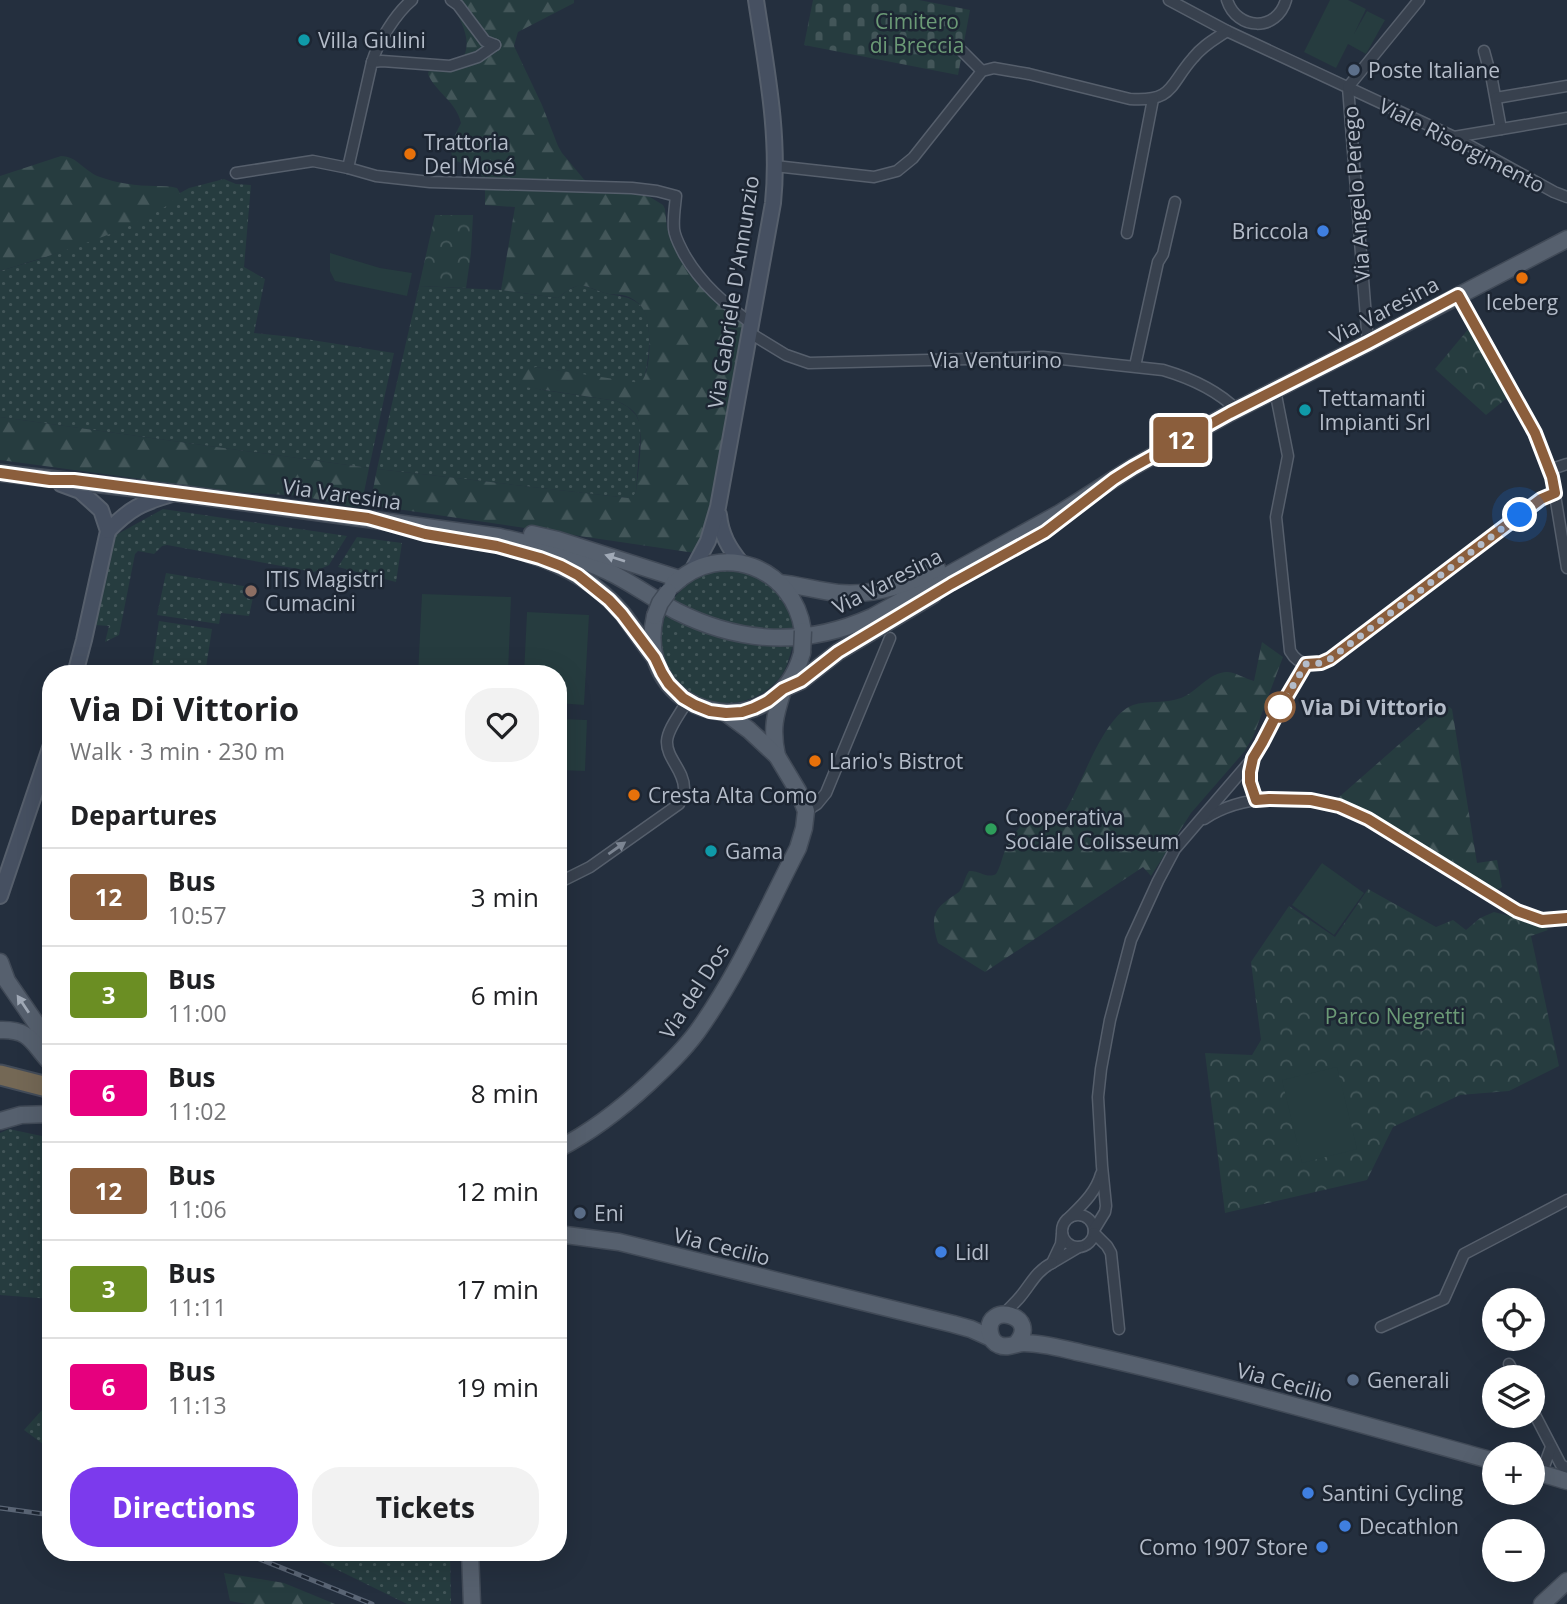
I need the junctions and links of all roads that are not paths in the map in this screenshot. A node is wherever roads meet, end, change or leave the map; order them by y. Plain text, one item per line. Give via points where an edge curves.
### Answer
1 (412, 0) edge
2 (451, 0) edge
3 (756, 0) edge
4 (1169, 0) edge
5 (1227, 0) edge
6 (1286, 0) edge
7 (1419, 0) edge
8 (1263, 23) junction
9 (1227, 31) junction
10 (1260, 46) junction
11 (962, 51) dead end
12 (1483, 51) dead end
13 (372, 62) junction
14 (982, 71) junction
15 (1567, 86) edge
16 (1348, 87) junction
17 (1496, 98) junction
18 (1153, 99) junction
19 (1567, 118) edge
20 (1502, 129) junction
21 (1454, 137) junction
22 (775, 166) junction
23 (348, 168) junction
24 (236, 173) dead end
25 (1567, 197) edge
26 (1175, 202) dead end
27 (1127, 233) dead end
28 (1567, 239) edge
29 (1458, 295) junction
30 (751, 329) junction
31 (1368, 343) junction
32 (1135, 366) junction
33 (1275, 390) junction
34 (1237, 410) junction
35 (1567, 464) edge
36 (1549, 470) junction
37 (0, 473) edge
38 (1114, 479) junction
39 (50, 480) junction
40 (112, 485) junction
41 (175, 493) junction
42 (1555, 493) junction
43 (718, 507) junction
44 (101, 510) junction
45 (368, 518) junction
46 (108, 531) junction
47 (741, 563) junction
48 (1567, 568) edge
49 (686, 575) junction
50 (779, 583) junction
51 (890, 638) dead end
52 (655, 658) junction
53 (1306, 664) junction
54 (77, 665) edge
55 (783, 689) junction
56 (687, 701) junction
57 (726, 713) junction
58 (777, 756) junction
59 (1253, 758) junction
60 (42, 772) edge
61 (1256, 800) junction
62 (806, 811) junction
63 (1194, 826) junction
64 (567, 878) edge
65 (0, 896) edge
66 (1567, 918) edge
67 (0, 962) edge
68 (0, 1030) edge
69 (42, 1032) edge
70 (42, 1051) edge
71 (0, 1075) edge
72 (42, 1086) edge
73 (0, 1089) edge
74 (42, 1099) edge
75 (42, 1114) edge
76 (0, 1121) edge
77 (567, 1144) edge
78 (1102, 1166) junction
79 (1567, 1200) edge
80 (1070, 1217) junction
81 (1094, 1231) junction
82 (1062, 1234) junction
83 (567, 1236) edge
84 (1081, 1247) junction
85 (1052, 1263) junction
86 (1113, 1266) junction
87 (1022, 1295) junction
88 (999, 1317) junction
89 (953, 1324) junction
90 (1021, 1325) junction
91 (1381, 1327) dead end
92 (1119, 1329) dead end
93 (991, 1338) junction
94 (1016, 1344) junction
95 (1064, 1349) junction
96 (1542, 1428) edge
97 (1551, 1447) junction
98 (1545, 1457) edge
99 (1482, 1458) edge
100 (1567, 1468) edge
101 (1545, 1473) edge
102 (1567, 1479) edge
103 (470, 1561) edge
104 (1567, 1581) edge
105 (472, 1604) edge
106 (1542, 1604) edge

1 - 13 street via 390,26
2 - 13 street via 485,41 495,44 478,57 450,66
3 - 22 main road, Via Gabriele D'Annunzio via 774,126
4 - 9 street, Viale Risorgimento
5 - 8 street via 1244,21
6 - 8 street via 1280,13
7 - 16 street
8 - 10 street
9 - 10 street, Viale Risorgimento
9 - 18 street via 1203,47 1169,91
10 - 16 street, Viale Risorgimento
11 - 14 street
12 - 17 street
13 - 23 street
14 - 18 street via 994,68 1130,99
14 - 22 street via 913,158 897,171 874,177
15 - 17 street
16 - 21 street, Viale Risorgimento
16 - 31 street, Via Angelo Perego
17 - 20 street
18 - 27 street
19 - 20 street
20 - 21 street
21 - 25 street, Viale Risorgimento
22 - 30 main road, Via Gabriele D'Annunzio
23 - 24 street via 313,161
23 - 30 street, Via Venturino via 430,182 632,188 676,196 675,234 692,268
26 - 32 street
28 - 29 main road, Via Varesina
29 - 31 main road, Via Varesina
29 - 36 street via 1535,433
30 - 32 street, Via Venturino via 786,355 809,363 1042,357
30 - 43 main road, Via Gabriele D'Annunzio
31 - 33 main road, Via Varesina
32 - 34 street, Via Venturino via 1180,375
33 - 34 main road, Via Varesina
33 - 53 street via 1287,456 1276,517 1290,651
34 - 38 main road, Via Varesina
35 - 36 street
36 - 42 street
37 - 39 main road, Via Varesina
38 - 45 main road, Via Varesina via 872,617 831,632 779,639 703,623 609,572 526,543
38 - 50 main road via 895,587 844,593
38 - 55 main road via 1045,532 951,584
39 - 40 main road, Via Varesina
39 - 44 main road via 80,491
40 - 41 main road, Via Varesina
40 - 44 main road
41 - 45 main road, Via Varesina
41 - 46 main road via 141,504
42 - 48 street
42 - 53 street via 1330,659
43 - 47 main road, Via Gabriele D'Annunzio via 724,539
43 - 49 main road, Via Gabriele D'Annunzio via 708,541
44 - 46 main road
49 -> 45 main road via 483,524
45 - 52 main road via 522,552 561,566 609,600
46 - 54 main road
47 - 49 main road via 712,564
47 - 50 main road
49 - 52 main road, bridge via 668,592 655,616
50 - 55 main road, bridge via 794,602 803,631 796,671
51 - 62 street via 827,793
52 - 56 main road via 669,684
53 - 59 street
55 - 57 main road via 754,708
55 - 58 main road via 773,729
56 - 57 main road
64 -> 56 street via 680,804 682,773 667,746
57 - 58 main road
58 - 62 main road
59 - 61 street via 1250,782
59 - 63 street
60 - 65 main road
61 - 63 street via 1217,811
61 - 66 street via 1311,800 1339,806 1368,819 1517,911 1542,920
62 - 77 main road, Via del Dos via 798,848 734,973 696,1033 625,1105
63 - 78 street via 1158,881 1125,960 1101,1069
69 -> 67 main road via 7,981
68 - 70 main road via 19,1031
71 - 72 highway
73 - 74 highway
75 - 76 main road
78 - 80 street via 1097,1186
78 - 81 street via 1106,1206
79 - 91 street via 1464,1254 1444,1299
80 - 81 street via 1087,1218
80 - 82 street
81 - 84 street via 1089,1243
81 - 86 street via 1111,1253
82 - 84 street via 1069,1245
82 - 85 street
83 - 89 main road, Via Cecilio via 619,1242
84 - 85 street
84 - 86 street via 1101,1249
85 - 87 street via 1043,1267
86 - 92 street
87 - 88 street
87 - 90 street
88 - 89 main road, Via Cecilio
88 - 90 main road via 1013,1316
88 - 93 main road via 989,1331
89 - 93 main road, Via Cecilio
90 - 94 main road
90 - 95 main road, Via Cecilio
93 - 94 main road via 1000,1346
94 - 95 main road, Via Cecilio
95 - 99 main road, Via Cecilio
96 - 97 street
97 - 98 street
97 - 100 street
101 - 102 main road
103 - 105 main road
104 - 106 main road

